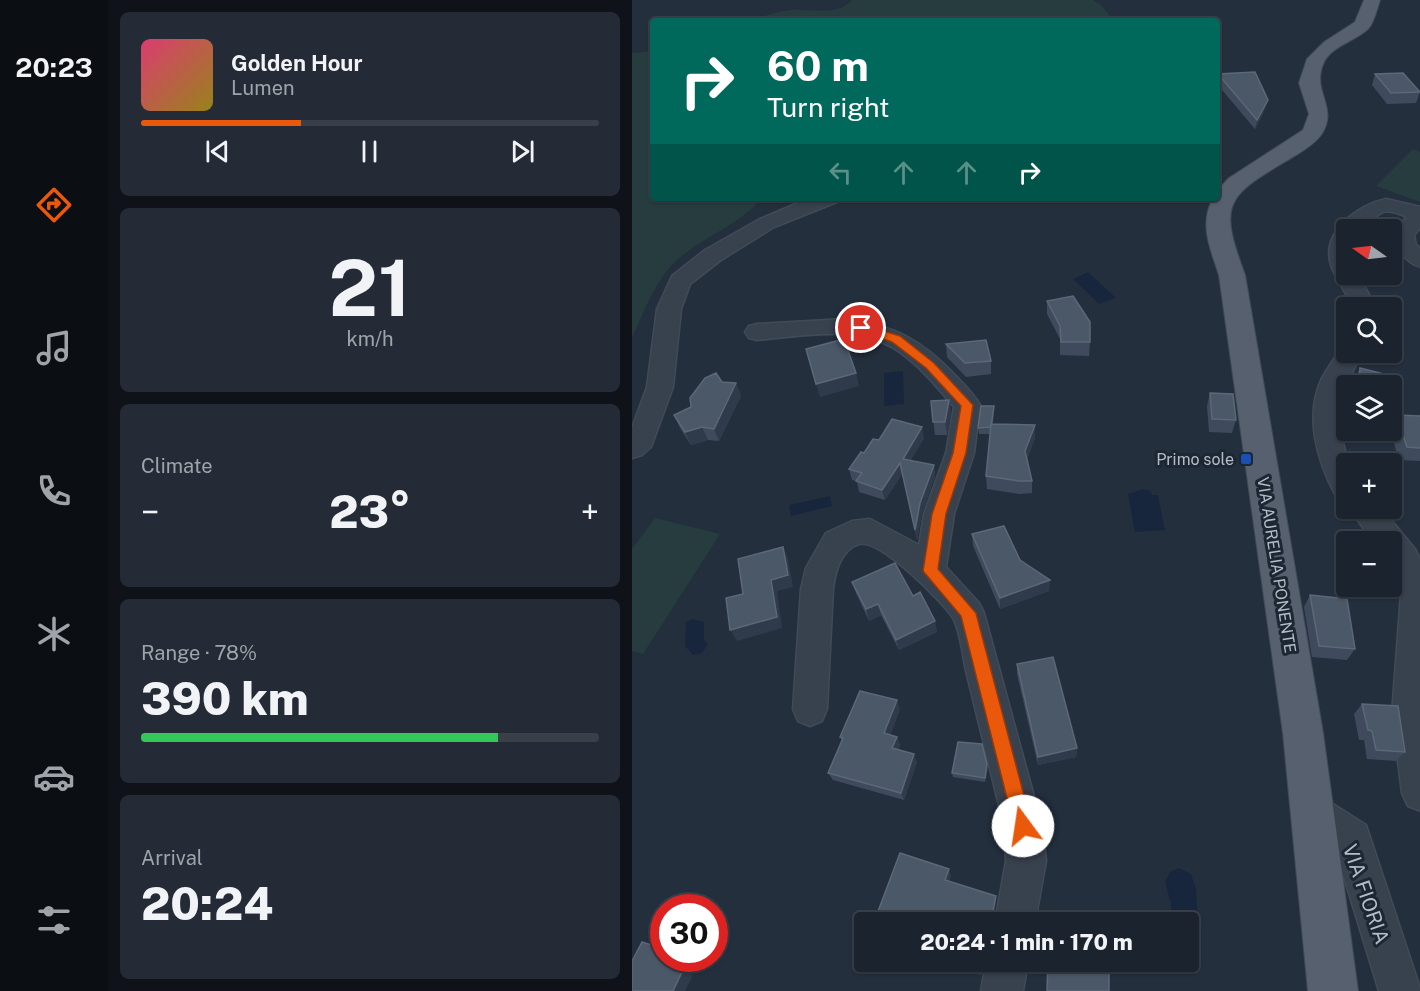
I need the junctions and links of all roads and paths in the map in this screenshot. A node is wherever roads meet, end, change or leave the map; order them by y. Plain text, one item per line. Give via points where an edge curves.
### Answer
1 (1372, 0) edge
2 (821, 201) edge
3 (1360, 219) edge
4 (1421, 261) edge
5 (757, 332) dead end
6 (1344, 363) edge
7 (632, 448) edge
8 (1336, 468) edge
9 (1372, 519) edge
10 (1382, 531) edge
11 (1402, 556) edge
12 (930, 571) junction
13 (810, 709) dead end
14 (1421, 793) edge
15 (1312, 812) junction
16 (1017, 912) edge
17 (1005, 972) edge
18 (1002, 991) edge
19 (1333, 991) edge
20 (1400, 991) edge

1 - 15 main road, VIA AURELIA PONENTE via 1362,25 1316,59 1309,83 1319,114 1312,134 1245,176 1217,214 1217,229 1232,276 1243,339
2 - 7 street via 767,223 713,255 680,281 669,309 660,387 641,440
3 - 4 street via 1386,203 1414,212 1417,220 1403,235 1406,247
5 - 12 street via 861,328 896,339 930,365 967,405 960,453 939,514
6 - 8 street via 1334,380 1327,408 1328,435
9 - 10 street
11 - 14 street via 1417,594 1409,714
12 - 13 street via 870,531 852,533 838,542 821,568 817,589
12 - 16 street via 968,613 1023,826 1026,861
15 - 19 main road, VIA AURELIA PONENTE
15 - 20 street, VIA FIORIA via 1352,839
17 - 18 street

